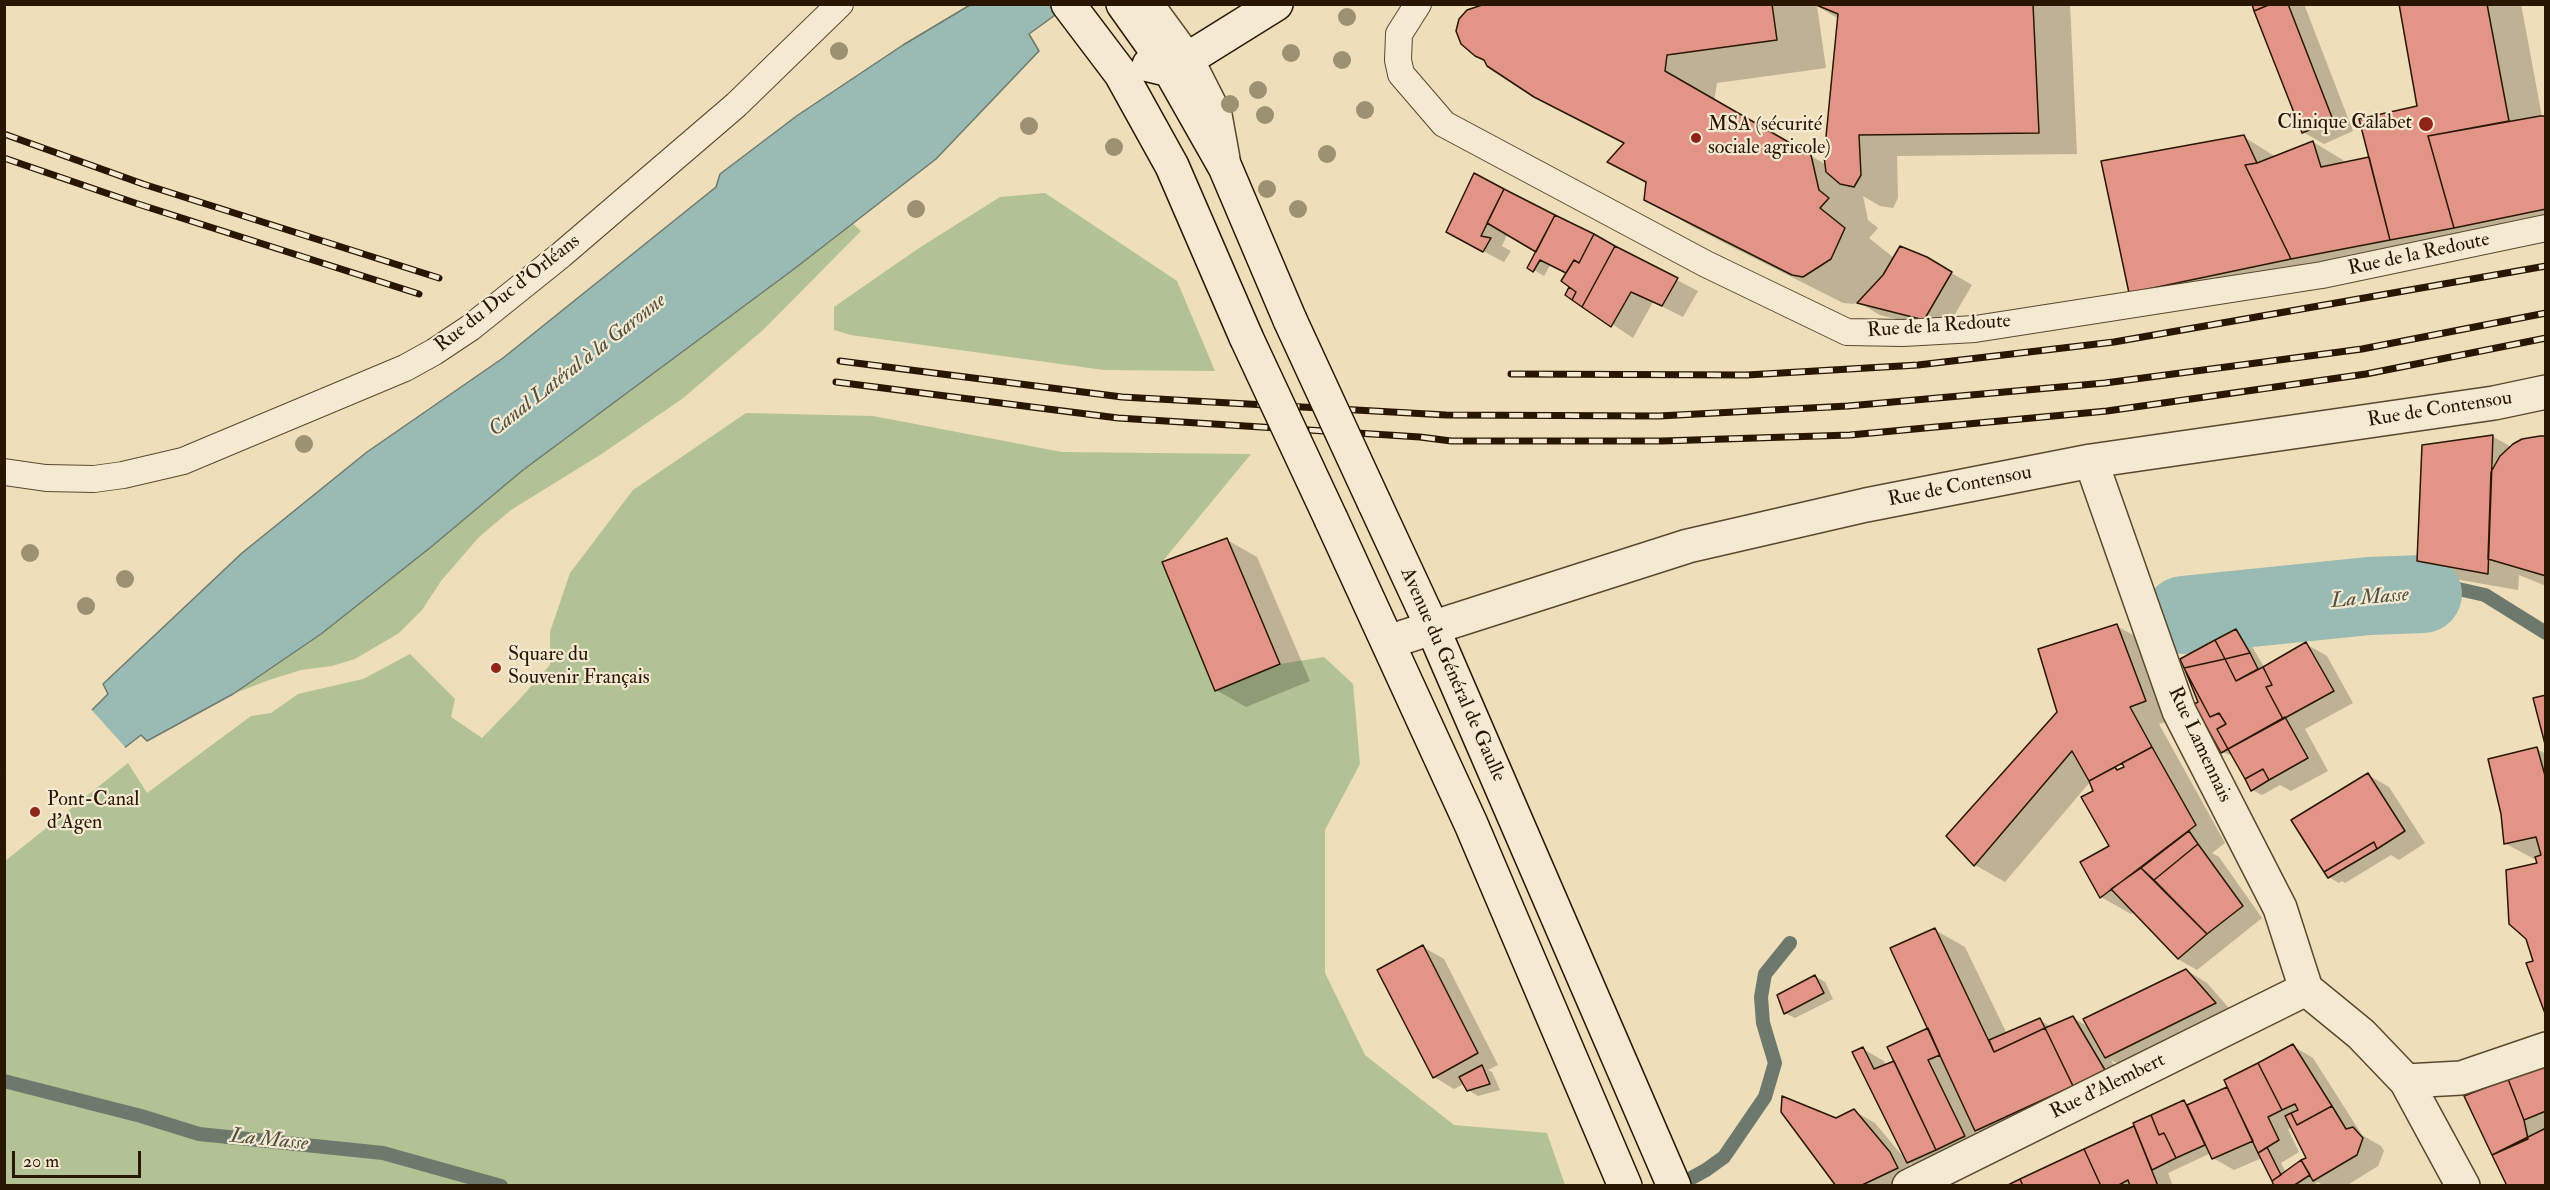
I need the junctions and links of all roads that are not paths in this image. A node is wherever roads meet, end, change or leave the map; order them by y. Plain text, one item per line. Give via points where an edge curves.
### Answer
1 (840, 4) edge
2 (1068, 4) edge
3 (1097, 4) edge
4 (1123, 4) edge
5 (1146, 4) edge
6 (1276, 4) edge
7 (1418, 4) edge
8 (1157, 57) junction
9 (1172, 166) junction
10 (2546, 228) edge
11 (2546, 392) edge
12 (2091, 461) junction
13 (4, 472) edge
14 (1433, 629) junction
15 (1388, 642) junction
16 (2306, 989) junction
17 (2546, 1049) edge
18 (2406, 1081) junction
19 (1621, 1178) edge
20 (1674, 1185) edge
21 (1909, 1185) edge
22 (2463, 1185) edge

1 - 13 lane, Rue du Duc d'Orléans via 684,150 561,255 434,352 405,368 183,460 94,479
2 - 8 street
3 - 8 street
4 - 8 street
5 - 8 street
6 - 8 street
7 - 10 lane, Rue de la Redoute via 1399,34 1401,74 1444,124 1706,264 1847,332 1987,327 2322,275
8 - 9 street
8 - 9 street
8 - 14 street, Avenue du Général de Gaulle, bridge via 1225,167 1290,320
9 - 15 street, bridge via 1246,337
11 - 12 street, Rue de Contensou via 2494,403
12 - 14 street, Rue de Contensou via 1866,505 1688,546
12 - 16 street, Rue Lamennais via 2179,711 2280,908
14 - 15 street, Rue de Contensou
14 - 20 street, Avenue du Général de Gaulle
15 - 19 street via 1471,824
16 - 18 street via 2361,1034
16 - 21 street, Rue d'Alembert
17 - 18 street via 2461,1078
18 - 22 street

